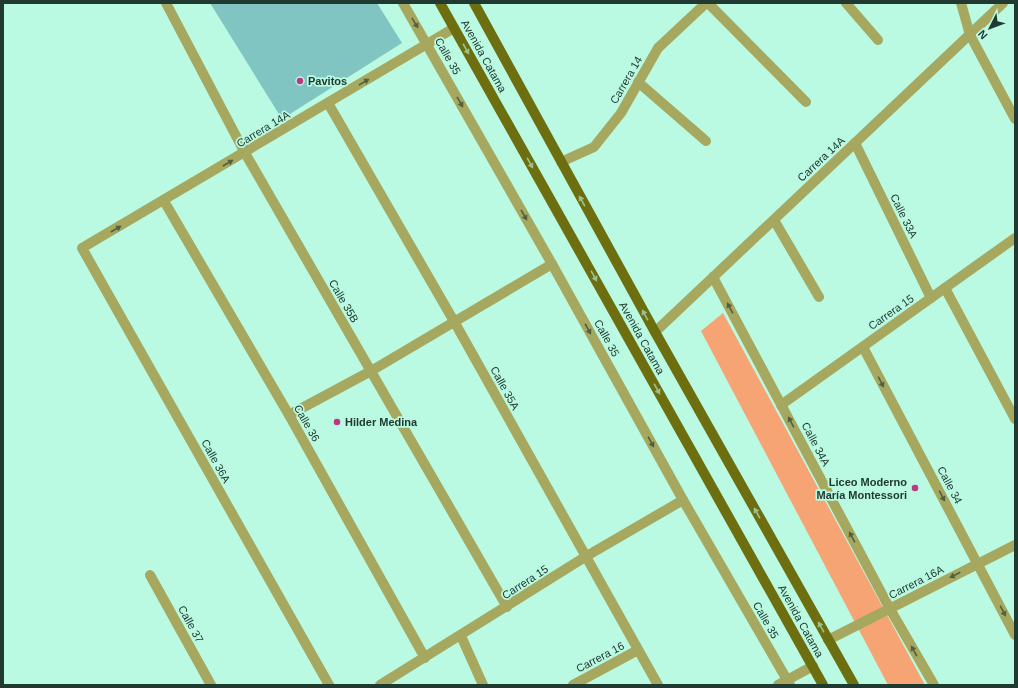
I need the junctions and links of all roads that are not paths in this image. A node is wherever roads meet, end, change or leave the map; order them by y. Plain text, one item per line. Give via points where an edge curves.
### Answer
1 (166, 3) edge
2 (403, 3) edge
3 (440, 3) edge
4 (474, 3) edge
5 (707, 3) edge
6 (846, 3) edge
7 (961, 3) edge
8 (1003, 3) edge
9 (454, 28) junction
10 (970, 35) junction
11 (878, 40) dead end
12 (427, 44) junction
13 (638, 82) junction
14 (806, 102) dead end
15 (328, 103) junction
16 (1015, 119) edge
17 (706, 141) dead end
18 (855, 143) junction
19 (245, 154) junction
20 (561, 162) junction
21 (164, 201) junction
22 (774, 220) junction
23 (1015, 238) edge
24 (82, 248) joint
25 (552, 264) junction
26 (713, 277) junction
27 (945, 288) junction
28 (819, 297) dead end
29 (931, 298) junction
30 (455, 323) junction
31 (655, 332) junction
32 (863, 347) junction
33 (371, 371) junction
34 (781, 405) junction
35 (289, 415) junction
36 (1015, 419) edge
37 (683, 500) junction
38 (1015, 545) edge
39 (585, 557) junction
40 (978, 564) junction
41 (150, 575) dead end
42 (507, 608) junction
43 (890, 608) junction
44 (1015, 635) edge
45 (461, 636) junction
46 (828, 640) junction
47 (638, 650) junction
48 (425, 658) junction
49 (813, 666) junction
50 (785, 683) edge
51 (211, 685) edge
52 (329, 685) edge
53 (380, 685) edge
54 (483, 685) edge
55 (573, 685) edge
56 (658, 685) edge
57 (823, 685) edge
58 (854, 685) edge
59 (934, 685) edge

1 - 19 street, Calle 35B
2 -> 12 street, Calle 35
3 - 9 main road, Avenida Catama
4 - 20 main road, Avenida Catama
5 - 13 street, Carrera 14 via 658,48
5 - 14 street
6 - 11 street
7 - 10 street
8 - 10 street, Carrera 14A
9 - 12 street, Carrera 14A
9 -> 49 main road, Avenida Catama
10 - 16 street
10 - 18 street, Carrera 14A
15 -> 12 street, Carrera 14A
12 -> 25 street, Calle 35
13 - 17 street
13 - 20 street, Carrera 14 via 621,113 594,146
15 - 19 street, Carrera 14A
15 - 30 street, Calle 35A
18 - 22 street, Carrera 14A
18 - 29 street, Calle 33A
21 -> 19 street, Carrera 14A
19 - 33 street, Calle 35B
31 -> 20 main road, Avenida Catama
24 -> 21 street, Carrera 14A
21 - 35 street, Calle 36
22 - 26 street, Carrera 14A
22 - 28 street
23 - 27 street, Carrera 15
24 - 52 street, Calle 36A
25 - 30 street
25 -> 37 street, Calle 35
26 - 31 street, Carrera 14A
34 -> 26 street, Calle 34A
27 - 29 street, Carrera 15
27 - 36 street
29 - 32 street, Carrera 15
30 - 33 street
30 - 39 street, Calle 35A
46 -> 31 main road, Avenida Catama
32 - 34 street, Carrera 15
32 -> 40 street, Calle 34
33 - 35 street
33 - 42 street, Calle 35B
43 -> 34 street, Calle 34A
35 - 48 street, Calle 36
37 - 39 street, Carrera 15
37 - 50 street, Calle 35
38 - 40 street, Carrera 16A
39 - 42 street, Carrera 15
39 - 47 street, Calle 35A
40 -> 43 street, Carrera 16A
40 -> 44 street, Calle 34
41 - 51 street, Calle 37
42 - 45 street, Carrera 15
43 - 46 street, Carrera 16A
59 -> 43 street, Calle 34A
45 - 48 street, Carrera 15
45 - 54 street
46 - 58 main road, Avenida Catama
47 - 55 street, Carrera 16
47 - 56 street, Calle 35A
48 - 53 street, Carrera 15
49 - 50 street
49 - 57 main road, Avenida Catama

